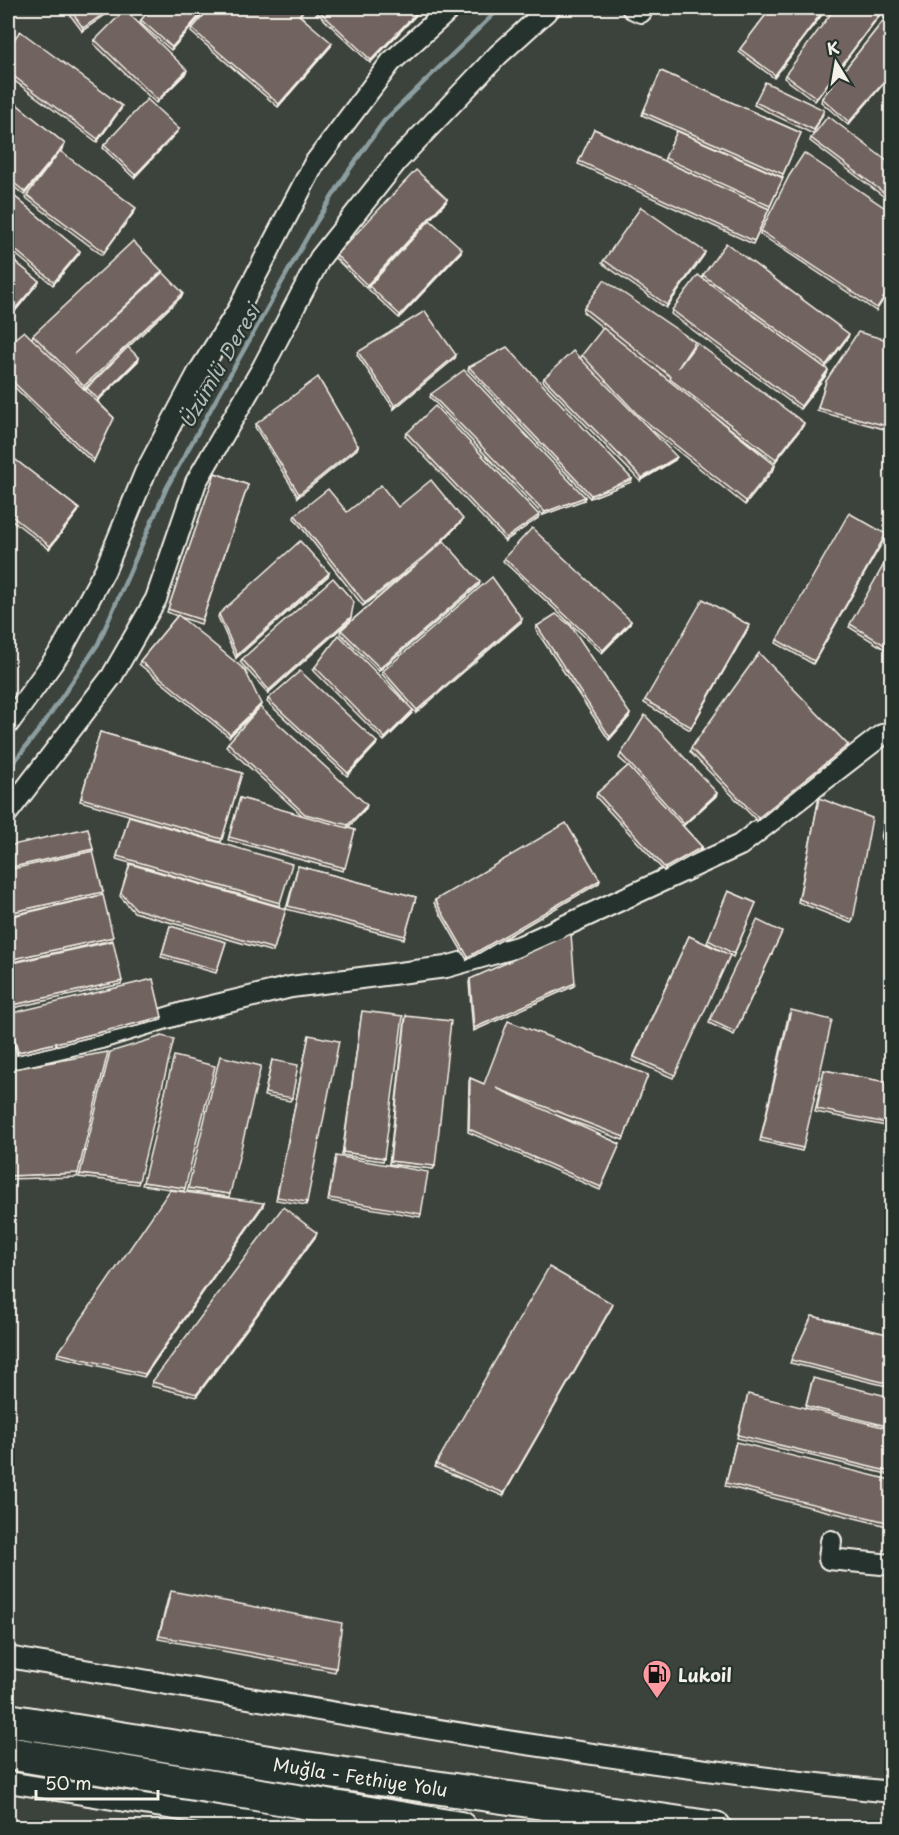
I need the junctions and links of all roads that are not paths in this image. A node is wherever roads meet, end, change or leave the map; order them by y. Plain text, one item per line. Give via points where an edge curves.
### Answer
1 (451, 8) edge
2 (550, 8) edge
3 (8, 724) edge
4 (891, 733) edge
5 (8, 812) edge
6 (8, 1060) edge
7 (831, 1541) dead end
8 (891, 1565) edge
9 (8, 1657) edge
10 (8, 1720) edge
11 (8, 1753) edge
12 (8, 1782) edge
13 (891, 1792) edge
14 (291, 1827) edge
15 (460, 1827) edge
16 (715, 1827) edge

1 - 3 street via 391,62 314,164 238,310 198,373 145,473 105,570 61,651
2 - 5 street via 498,55 397,161 320,258 196,482 156,599 112,676
4 - 6 street via 882,735 740,845 521,946 446,967 291,987
7 - 8 street via 829,1559
9 - 13 street via 512,1742
10 - 16 highway, Muğla - Fethiye Yolu
11 - 15 highway, Muğla - Fethiye Yolu
12 - 14 street

